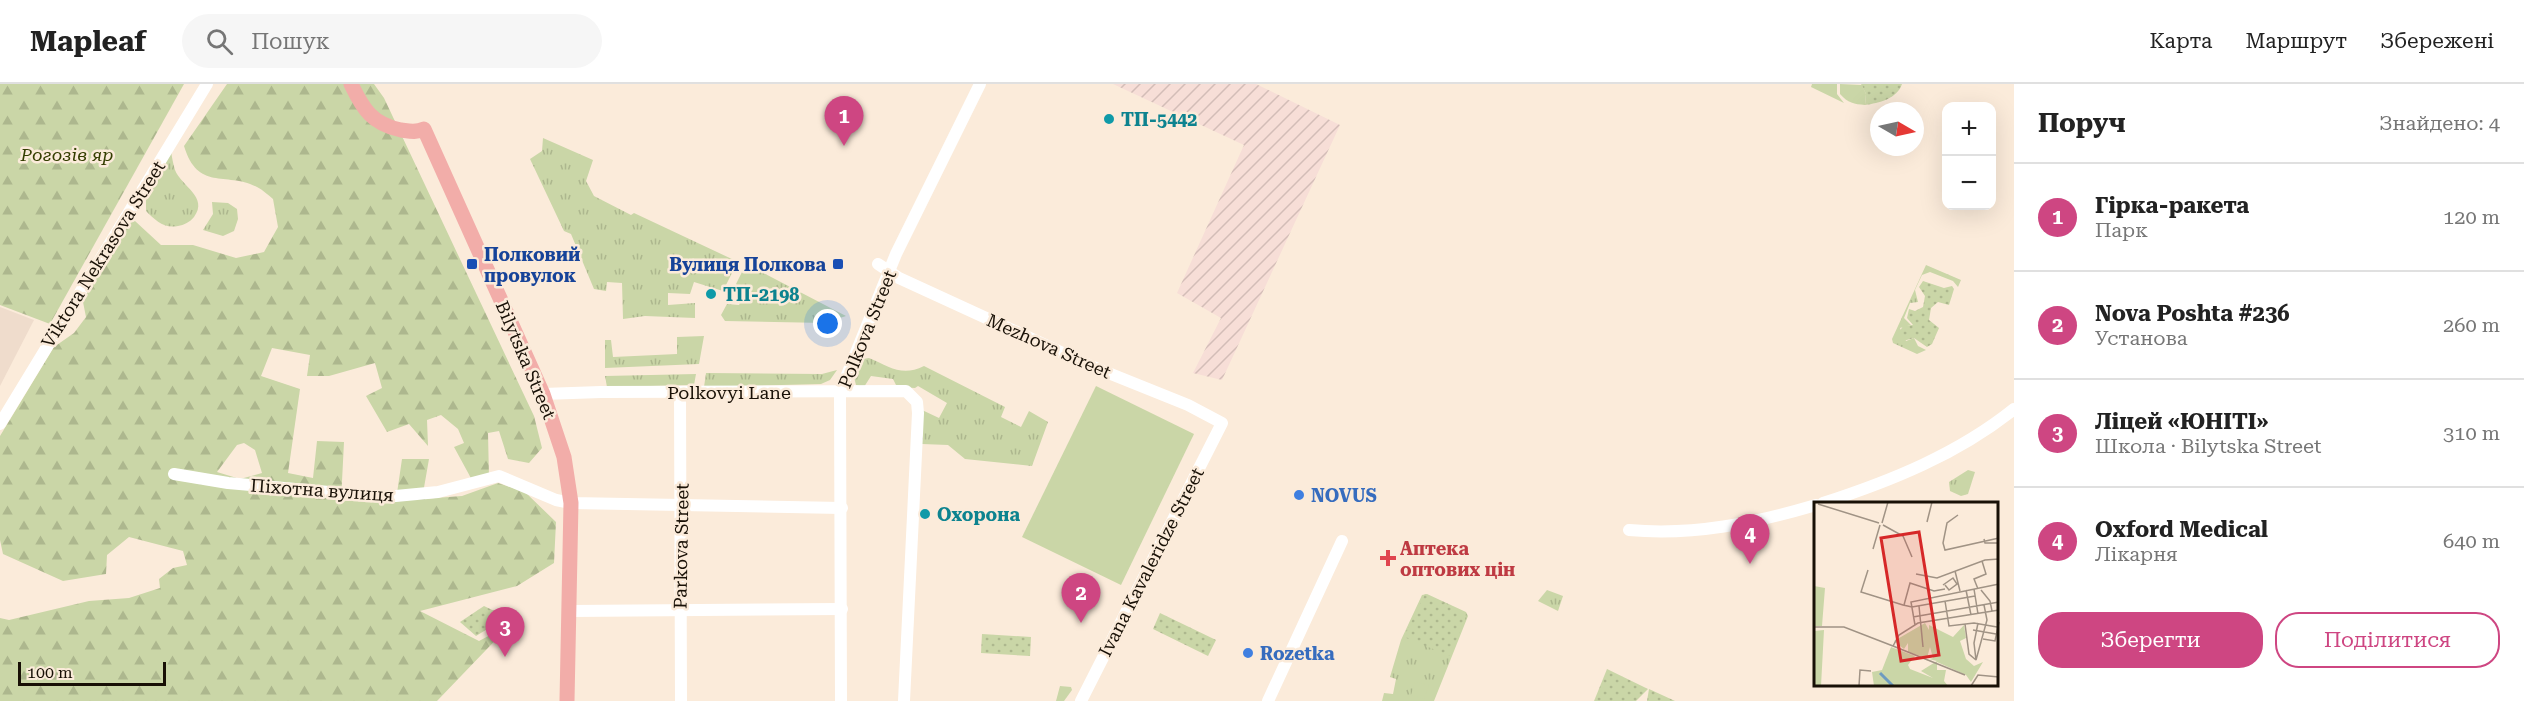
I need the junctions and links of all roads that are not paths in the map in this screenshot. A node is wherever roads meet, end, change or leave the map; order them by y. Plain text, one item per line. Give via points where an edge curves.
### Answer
1 (207, 84) edge
2 (351, 84) edge
3 (980, 84) edge
4 (878, 264) dead end
5 (890, 272) junction
6 (680, 392) junction
7 (840, 392) junction
8 (543, 394) junction
9 (2014, 410) edge
10 (1222, 423) joint
11 (0, 424) edge
12 (174, 474) dead end
13 (1826, 502) edge
14 (571, 503) junction
15 (682, 504) junction
16 (1814, 505) edge
17 (842, 508) junction
18 (1629, 530) dead end
19 (1342, 541) dead end
20 (680, 609) junction
21 (842, 609) junction
22 (570, 611) junction
23 (567, 701) edge
24 (681, 701) edge
25 (841, 701) edge
26 (904, 701) edge
27 (1081, 701) edge
28 (1268, 701) edge

1 - 11 street, Viktora Nekrasova Street
2 - 8 main road, Bilytska Street via 371,118 382,126 418,132 424,129
3 - 5 street, Polkova Street
4 - 5 street, Mezhova Street
5 - 7 street, Polkova Street
5 - 10 street, Mezhova Street
6 - 7 street, Polkovyi Lane
6 - 8 street, Polkovyi Lane
6 - 15 street, Parkova Street
7 - 17 street, Polkova Street
7 - 26 street, Polkovyi Lane via 906,391 913,395 918,413
8 - 14 main road, Bilytska Street via 564,457
9 - 13 street via 1975,438 1930,462
10 - 27 street, Ivana Kavaleridze Street
12 - 14 street, Піхотна вулиця via 228,483 385,497 438,492 499,477
14 - 15 street, Піхотна вулиця
14 - 22 main road, Bilytska Street
15 - 17 street, Піхотна вулиця
15 - 20 street, Parkova Street
16 - 18 street via 1706,530
17 - 21 street, Polkova Street
19 - 28 street
20 - 21 street
20 - 22 street
20 - 24 street, Parkova Street
21 - 25 street, Polkova Street
22 - 23 main road, Bilytska Street

